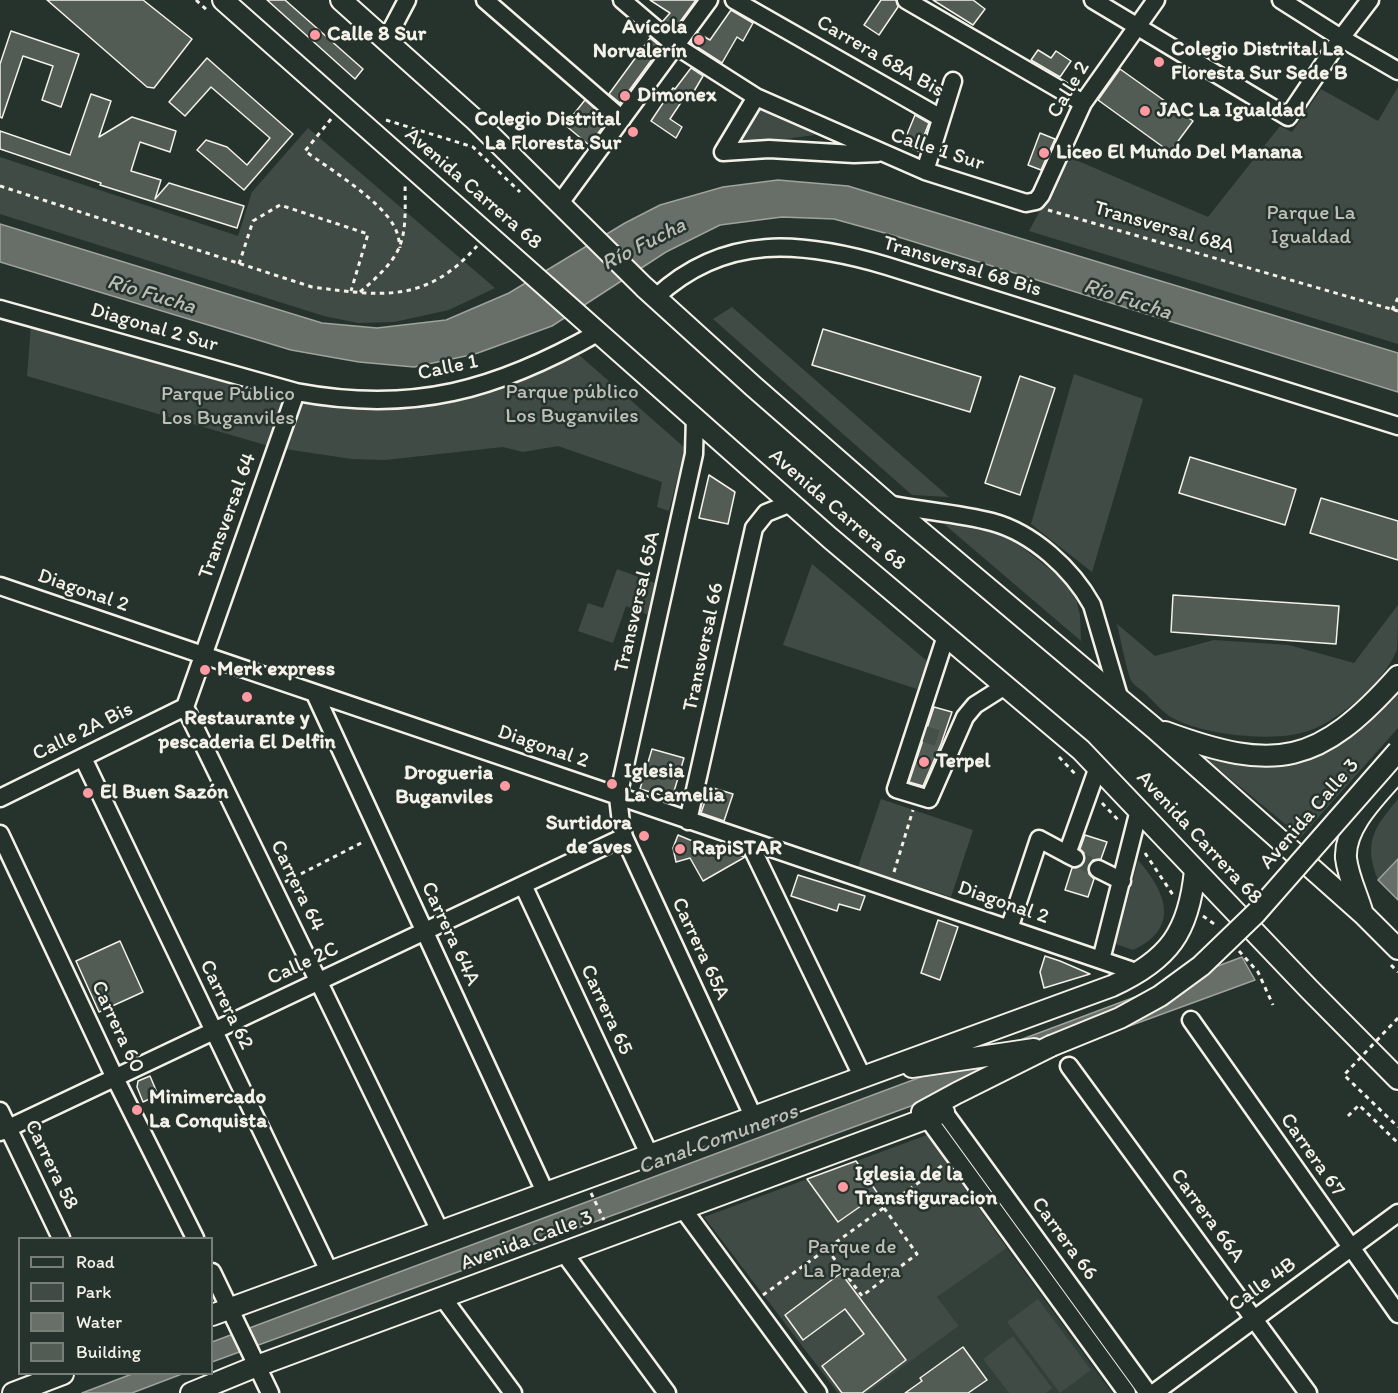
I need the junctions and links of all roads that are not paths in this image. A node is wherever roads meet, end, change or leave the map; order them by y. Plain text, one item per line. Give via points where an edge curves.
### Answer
1 (223, 0) edge
2 (340, 0) edge
3 (407, 0) edge
4 (485, 0) edge
5 (622, 0) edge
6 (709, 0) edge
7 (734, 0) edge
8 (906, 0) edge
9 (1093, 0) edge
10 (1156, 0) edge
11 (1281, 0) edge
12 (1370, 0) edge
13 (1138, 26) junction
14 (1341, 38) junction
15 (386, 40) junction
16 (676, 46) junction
17 (1398, 71) edge
18 (953, 81) dead end
19 (756, 98) junction
20 (1083, 104) junction
21 (941, 118) junction
22 (622, 119) junction
23 (882, 153) junction
24 (925, 171) junction
25 (560, 204) junction
26 (1026, 204) joint
27 (650, 292) junction
28 (0, 309) edge
29 (599, 332) junction
30 (296, 392) junction
31 (695, 417) junction
32 (1398, 426) edge
33 (791, 503) junction
34 (888, 504) junction
35 (0, 586) edge
36 (946, 636) junction
37 (202, 655) junction
38 (1398, 676) edge
39 (1005, 686) junction
40 (315, 694) junction
41 (1120, 700) junction
42 (185, 707) junction
43 (1154, 728) junction
44 (1398, 751) edge
45 (83, 758) junction
46 (1098, 766) junction
47 (1398, 771) edge
48 (618, 797) junction
49 (0, 798) edge
50 (1139, 810) junction
51 (688, 821) junction
52 (0, 834) edge
53 (624, 837) junction
54 (749, 842) junction
55 (1098, 869) tunnel mouth
56 (1195, 870) junction
57 (1122, 881) junction
58 (523, 885) junction
59 (1363, 914) junction
60 (1009, 929) junction
61 (424, 932) junction
62 (1398, 949) edge
63 (1101, 960) junction
64 (1139, 973) junction
65 (319, 982) junction
66 (1191, 1020) dead end
67 (214, 1031) junction
68 (1051, 1046) junction
69 (1069, 1066) dead end
70 (862, 1076) junction
71 (115, 1078) junction
72 (1398, 1078) edge
73 (0, 1111) edge
74 (936, 1115) junction
75 (753, 1116) junction
76 (4, 1130) edge
77 (881, 1136) junction
78 (649, 1154) junction
79 (545, 1192) junction
80 (683, 1209) junction
81 (1398, 1213) edge
82 (440, 1231) junction
83 (60, 1237) edge
84 (194, 1237) edge
85 (1350, 1248) junction
86 (564, 1253) junction
87 (329, 1271) junction
88 (213, 1275) edge
89 (443, 1298) junction
90 (225, 1314) edge
91 (1398, 1314) edge
92 (1254, 1319) junction
93 (254, 1360) junction
94 (60, 1375) edge
95 (13, 1393) edge
96 (191, 1393) edge
97 (270, 1393) edge
98 (513, 1393) edge
99 (667, 1393) edge
100 (818, 1393) edge
101 (1127, 1393) edge
102 (1149, 1393) edge
103 (1154, 1393) edge
104 (1308, 1393) edge

1 - 29 main road, Avenida Carrera 68
2 - 15 main road, Avenida Carrera 68
3 - 15 street
4 - 22 street
5 - 16 street
6 - 16 street
7 - 21 street, Carrera 68A Bis
8 - 20 street
9 - 13 street
10 - 13 street, Calle 2
11 - 14 street
12 - 14 street
13 - 14 street via 1288,117
13 - 20 street, Calle 2
14 - 17 street
15 - 25 main road, Avenida Carrera 68
16 - 19 street
16 - 22 street
18 - 21 street
19 - 23 street
19 - 23 street, Calle 1 Sur via 723,152 769,149
20 - 26 street, Calle 2 via 1041,195
21 - 24 street
22 - 25 street
23 - 24 street, Calle 1 Sur
24 - 26 street, Calle 1 Sur
25 - 27 main road, Avenida Carrera 68
27 - 32 street, Transversal 68 Bis via 717,257 739,251 829,251
27 - 34 main road, Avenida Carrera 68
28 - 30 street, Diagonal 2 Sur
29 - 30 street, Calle 1 via 531,368 452,394 360,400
29 - 31 main road, Avenida Carrera 68
30 - 37 street, Transversal 64
31 - 33 main road, Avenida Carrera 68
31 - 48 street, Transversal 65A via 694,454
33 - 36 main road, Avenida Carrera 68
33 - 51 street, Transversal 66 via 766,513 754,528
34 - 41 main road, Avenida Carrera 68
34 - 41 street via 994,523 1032,541 1065,569 1092,605
35 - 37 street, Diagonal 2
36 - 39 main road, Avenida Carrera 68
36 - 39 street via 918,732 896,789 929,799 948,742 975,705
37 - 40 street, Diagonal 2
37 - 42 street
38 - 43 main road, Avenida Calle 3 via 1350,725 1292,754 1236,753
39 - 46 main road, Avenida Carrera 68
40 - 48 street, Diagonal 2
40 - 61 street, Carrera 64A
41 - 43 main road, Avenida Carrera 68
42 - 45 street, Calle 2A Bis
42 - 65 street, Carrera 64
43 - 59 main road, Avenida Carrera 68
44 - 68 main road, Avenida Calle 3, bridge via 1256,913 1212,957 1150,1002
45 - 49 street, Calle 2A Bis
45 - 67 street, Carrera 62
46 - 50 main road, Avenida Carrera 68
46 - 60 street via 1071,856 1039,839
47 - 59 main road, Avenida Calle 3 via 1355,825 1347,847 1348,869
48 - 51 street, Diagonal 2
48 - 53 street, Carrera 65A
50 - 56 main road, Avenida Carrera 68
50 - 57 street
51 - 54 street, Diagonal 2
52 - 71 street, Carrera 60
53 - 58 street, Calle 2C
53 - 75 street, Carrera 65A
54 - 60 street, Diagonal 2
54 - 70 street
55 - 57 street
56 - 64 main road, Avenida Calle 3 via 1189,906 1179,932 1162,955
56 - 72 main road, Avenida Carrera 68
57 - 63 street
58 - 61 street, Calle 2C
58 - 78 street, Carrera 65
59 - 62 main road, Avenida Carrera 68
60 - 63 street, Diagonal 2
61 - 65 street, Calle 2C
61 - 79 street, Carrera 64A
63 - 64 street, Diagonal 2
64 - 70 main road, Avenida Calle 3
65 - 67 street, Calle 2C
65 - 82 street, Carrera 64
66 - 85 street, Carrera 67
67 - 71 street, Calle 2C
67 - 87 street, Carrera 62
68 - 70 main road, Avenida Calle 3
68 - 77 main road, Avenida Calle 3
69 - 92 street, Carrera 66A
70 - 75 main road, Avenida Calle 3
71 - 76 street, Calle 2C
71 - 84 street, Carrera 60
73 - 76 street, Carrera 58
74 - 77 main road, Avenida Calle 3
74 - 101 street, Carrera 66
74 - 102 street, Carrera 66
75 - 78 main road, Avenida Calle 3
76 - 83 street, Carrera 58
77 - 80 main road, Avenida Calle 3
78 - 79 main road, Avenida Calle 3
79 - 82 main road, Avenida Calle 3
80 - 86 main road, Avenida Calle 3
80 - 100 street
81 - 85 street, Calle 4B
82 - 87 main road, Avenida Calle 3
85 - 91 street, Carrera 67
85 - 92 street, Calle 4B
86 - 89 main road, Avenida Calle 3
86 - 99 street
87 - 90 main road, Avenida Calle 3
88 - 90 street
89 - 93 main road, Avenida Calle 3
89 - 98 street
90 - 93 street
92 - 103 street, Calle 4B
92 - 104 street, Carrera 66A
93 - 96 main road, Avenida Calle 3
93 - 97 street
94 - 95 main road

